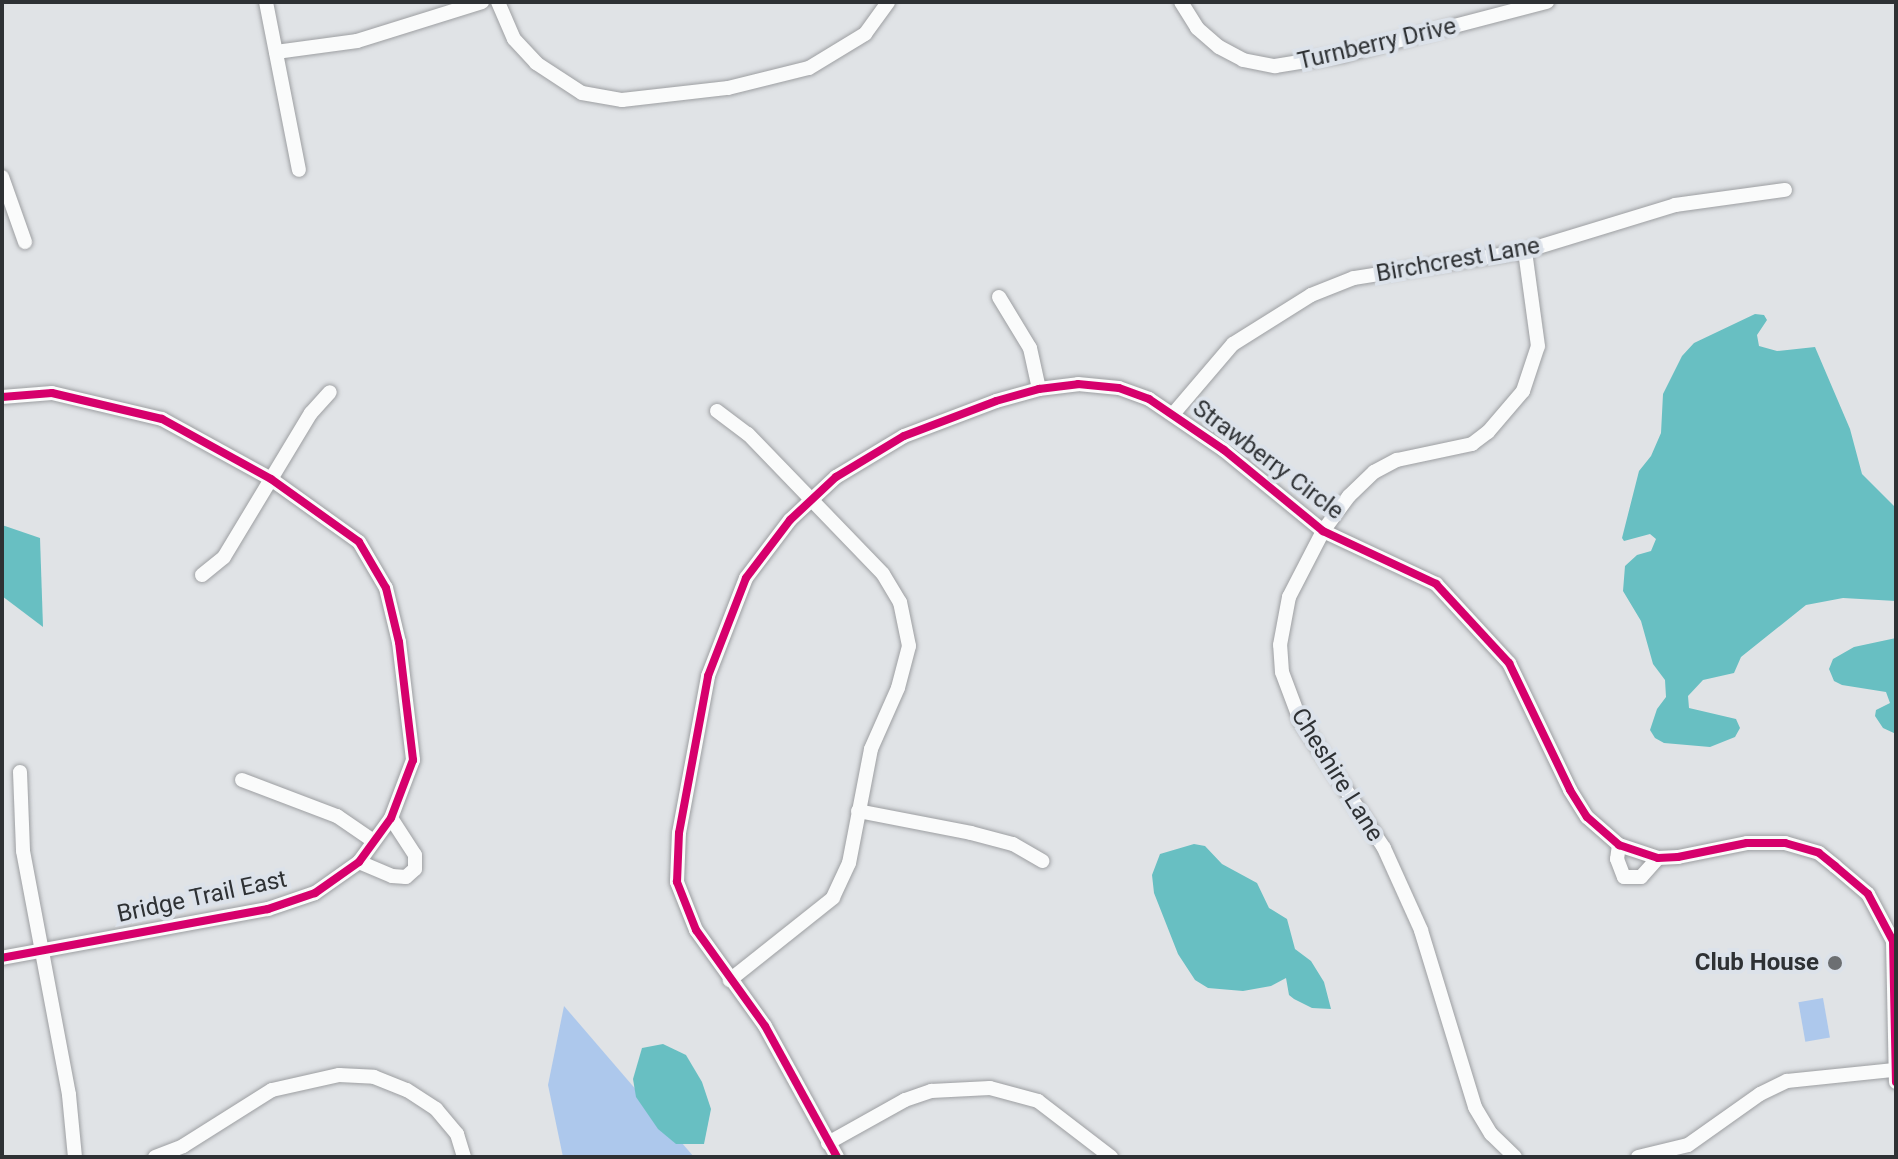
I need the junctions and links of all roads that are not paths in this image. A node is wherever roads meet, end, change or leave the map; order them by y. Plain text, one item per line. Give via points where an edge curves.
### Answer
1 (266, 2) edge
2 (482, 2) edge
3 (498, 2) edge
4 (888, 2) edge
5 (1181, 2) edge
6 (1547, 2) edge
7 (276, 52) junction
8 (299, 170) dead end
9 (2, 177) edge
10 (1785, 190) dead end
11 (25, 242) dead end
12 (1525, 251) junction
13 (999, 297) dead end
14 (1039, 389) junction
15 (330, 392) dead end
16 (2, 397) edge
17 (717, 411) dead end
18 (1174, 413) junction
19 (271, 479) junction
20 (811, 500) junction
21 (1323, 531) junction
22 (202, 575) dead end
23 (20, 772) dead end
24 (242, 780) dead end
25 (858, 811) junction
26 (391, 818) junction
27 (372, 840) junction
28 (1619, 845) junction
29 (1658, 858) junction
30 (1043, 861) dead end
31 (359, 862) junction
32 (1894, 941) edge
33 (43, 950) junction
34 (2, 958) edge
35 (1895, 966) edge
36 (730, 980) junction
37 (1895, 1076) edge
38 (828, 1143) junction
39 (75, 1157) edge
40 (155, 1157) edge
41 (464, 1157) edge
42 (837, 1157) edge
43 (1111, 1157) edge
44 (1515, 1157) edge
45 (1638, 1157) edge

1 - 7 street
2 - 7 street via 357,41
3 - 4 street via 514,39 554,77 582,93 634,99 751,83 809,68 865,34
5 - 6 street, Turnberry Drive via 1197,28 1219,47 1243,60 1275,66 1343,55
7 - 8 street
9 - 11 street
10 - 12 street, Birchcrest Lane via 1675,205
12 - 18 street, Birchcrest Lane via 1354,278 1311,295 1233,344
12 - 21 street, Cheshire Lane via 1538,346 1513,406 1472,444 1397,460 1374,472
13 - 14 street via 1030,348
14 - 18 street, Strawberry Circle via 1078,384 1119,388
14 - 20 street, Strawberry Circle via 904,436 869,454
15 - 19 street
16 - 19 street, Bridge Trail East via 52,393 162,419
17 - 20 street via 748,434
18 - 21 street, Strawberry Circle
19 - 22 street via 224,557
19 - 26 street, Bridge Trail East via 359,542 386,588 399,642 413,760
20 - 25 street via 883,574 906,624 909,646 898,688 871,749
20 - 36 street, Strawberry Circle via 746,578 724,627 708,676 679,833 677,882 685,908
21 - 28 street, Strawberry Circle via 1436,584 1466,614 1509,663 1587,817
21 - 44 street, Cheshire Lane via 1289,597 1280,645 1289,697 1384,848 1421,930 1475,1107 1491,1134
23 - 33 street via 23,851
24 - 27 street via 337,816
25 - 30 street via 1013,844
25 - 36 street via 849,863 833,898
26 - 27 street, Bridge Trail East
26 - 31 street via 415,855 415,869 406,877 392,876
27 - 31 street, Bridge Trail East
28 - 29 street, Strawberry Circle
28 - 29 street, Strawberry Circle via 1617,859 1624,877 1641,877
29 - 32 street, Strawberry Circle via 1747,843 1785,843 1819,853 1868,894
31 - 33 street, Bridge Trail East via 315,893 268,909
32 - 35 street, Strawberry Circle
33 - 34 street, Bridge Trail East
33 - 39 street
35 - 37 street, Strawberry Circle
36 - 38 street, Strawberry Circle via 782,1055
37 - 45 street via 1787,1081 1688,1145
38 - 42 street, Strawberry Circle
38 - 43 street via 931,1091 990,1088 1038,1101
40 - 41 street via 183,1146 272,1090 339,1075 374,1077 436,1109 457,1134

